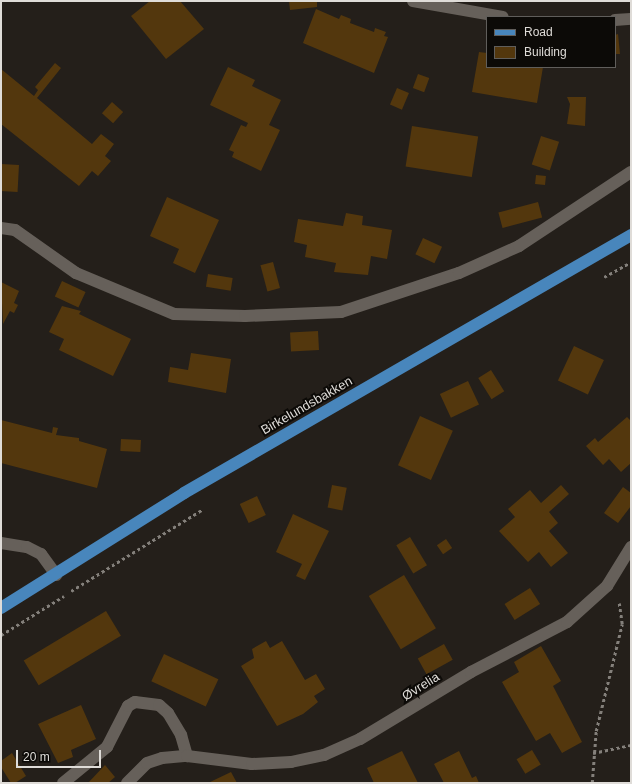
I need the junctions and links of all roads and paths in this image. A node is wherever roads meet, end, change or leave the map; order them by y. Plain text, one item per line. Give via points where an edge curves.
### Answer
1 (413, 1) edge
2 (497, 16) edge
3 (631, 19) edge
4 (616, 20) edge
5 (631, 172) edge
6 (1, 228) edge
7 (631, 235) edge
8 (631, 262) edge
9 (596, 282) dead end
10 (204, 508) dead end
11 (1, 543) edge
12 (631, 547) edge
13 (56, 575) junction
14 (607, 586) junction
15 (1, 608) edge
16 (1, 635) edge
17 (631, 745) edge
18 (593, 753) junction
19 (186, 756) junction
20 (63, 783) edge
21 (127, 783) edge
22 (592, 783) edge

1 - 2 street
3 - 4 street
5 - 6 street via 519,246 459,273 341,312 245,316 174,314 76,273 15,230
7 - 13 main road, Birkelundsbakken via 184,493
8 - 9 path
10 - 16 path
11 - 13 street via 27,547 41,554
12 - 14 street, Øvrelia
13 - 15 main road, Birkelundsbakken
14 - 18 path via 622,609 622,624
14 - 19 street, Øvrelia via 567,622 471,672 373,732 324,755 291,762 252,764
17 - 18 path
18 - 22 path
19 - 20 street via 181,734 168,713 159,705 135,702 128,706 107,747
19 - 21 street, Øvrelia via 147,763

